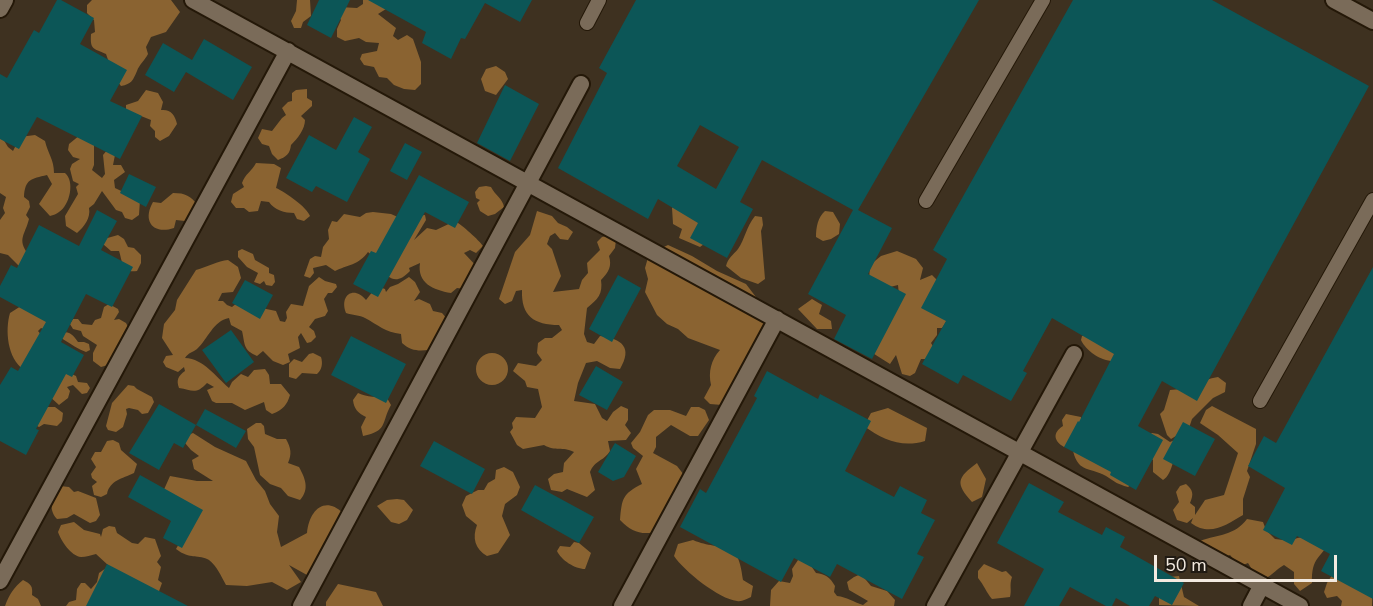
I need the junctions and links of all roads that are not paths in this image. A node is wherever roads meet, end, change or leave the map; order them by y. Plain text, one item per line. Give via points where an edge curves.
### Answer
1 (5, 0) edge
2 (194, 0) edge
3 (599, 0) edge
4 (1044, 0) edge
5 (1334, 0) edge
6 (0, 9) edge
7 (1373, 21) edge
8 (587, 23) dead end
9 (288, 51) junction
10 (581, 84) dead end
11 (528, 183) junction
12 (1373, 200) edge
13 (926, 201) dead end
14 (777, 319) junction
15 (1074, 354) dead end
16 (1260, 401) dead end
17 (1020, 452) junction
18 (0, 581) edge
19 (1262, 585) junction
20 (301, 606) edge
21 (622, 606) edge
22 (935, 606) edge
23 (1251, 606) edge
24 (1300, 606) edge

1 - 6 street
2 - 9 street
3 - 8 lane
4 - 13 lane
5 - 7 street
9 - 11 street
9 - 18 street
10 - 11 street
11 - 14 street
11 - 20 street
12 - 16 lane
14 - 17 street
14 - 21 street
15 - 17 street
17 - 19 street
17 - 22 street
19 - 23 street
19 - 24 street

